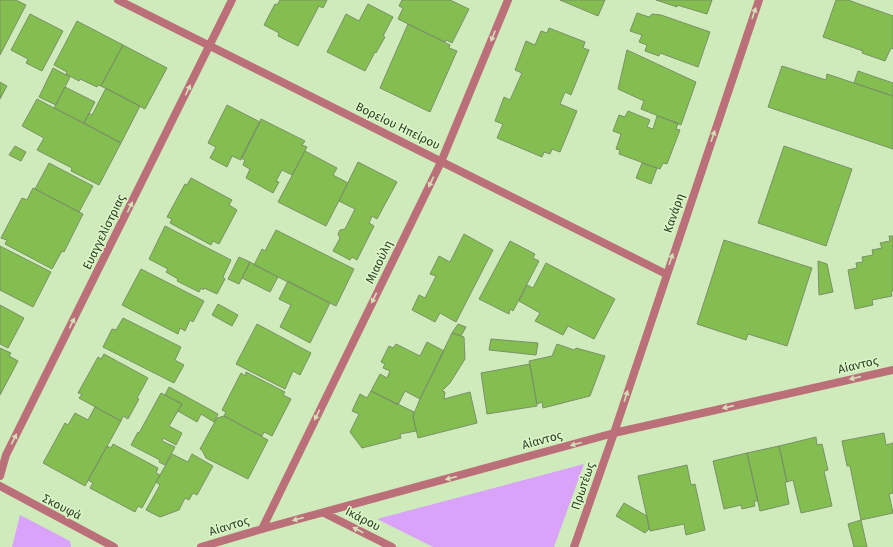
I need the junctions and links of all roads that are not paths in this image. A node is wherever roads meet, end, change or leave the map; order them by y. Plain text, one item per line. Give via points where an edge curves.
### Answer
1 (118, 0) edge
2 (232, 0) edge
3 (508, 0) edge
4 (759, 0) edge
5 (209, 46) junction
6 (441, 162) junction
7 (666, 274) junction
8 (893, 370) edge
9 (614, 433) junction
10 (0, 476) edge
11 (0, 486) edge
12 (324, 513) junction
13 (262, 529) junction
14 (114, 547) edge
15 (201, 547) edge
16 (392, 547) edge
17 (574, 547) edge

1 - 5 street, Βορείου Ηπείρου
2 - 5 street, Ευαγγελίστριας
3 -> 6 street, Μιαούλη
7 -> 4 street, Κανάρη
5 - 6 street, Βορείου Ηπείρου
10 -> 5 street, Ευαγγελίστριας via 6,455
6 - 7 street, Βορείου Ηπείρου
6 -> 13 street, Μιαούλη
9 -> 7 street, Κανάρη
8 -> 9 street, Αίαντος
9 -> 12 street, Αίαντος
9 - 17 street, Πρωτέως
11 - 14 street, Σκουφά
12 -> 13 street, Αίαντος
16 -> 12 street, Ικάρου
13 - 15 street, Αίαντος

